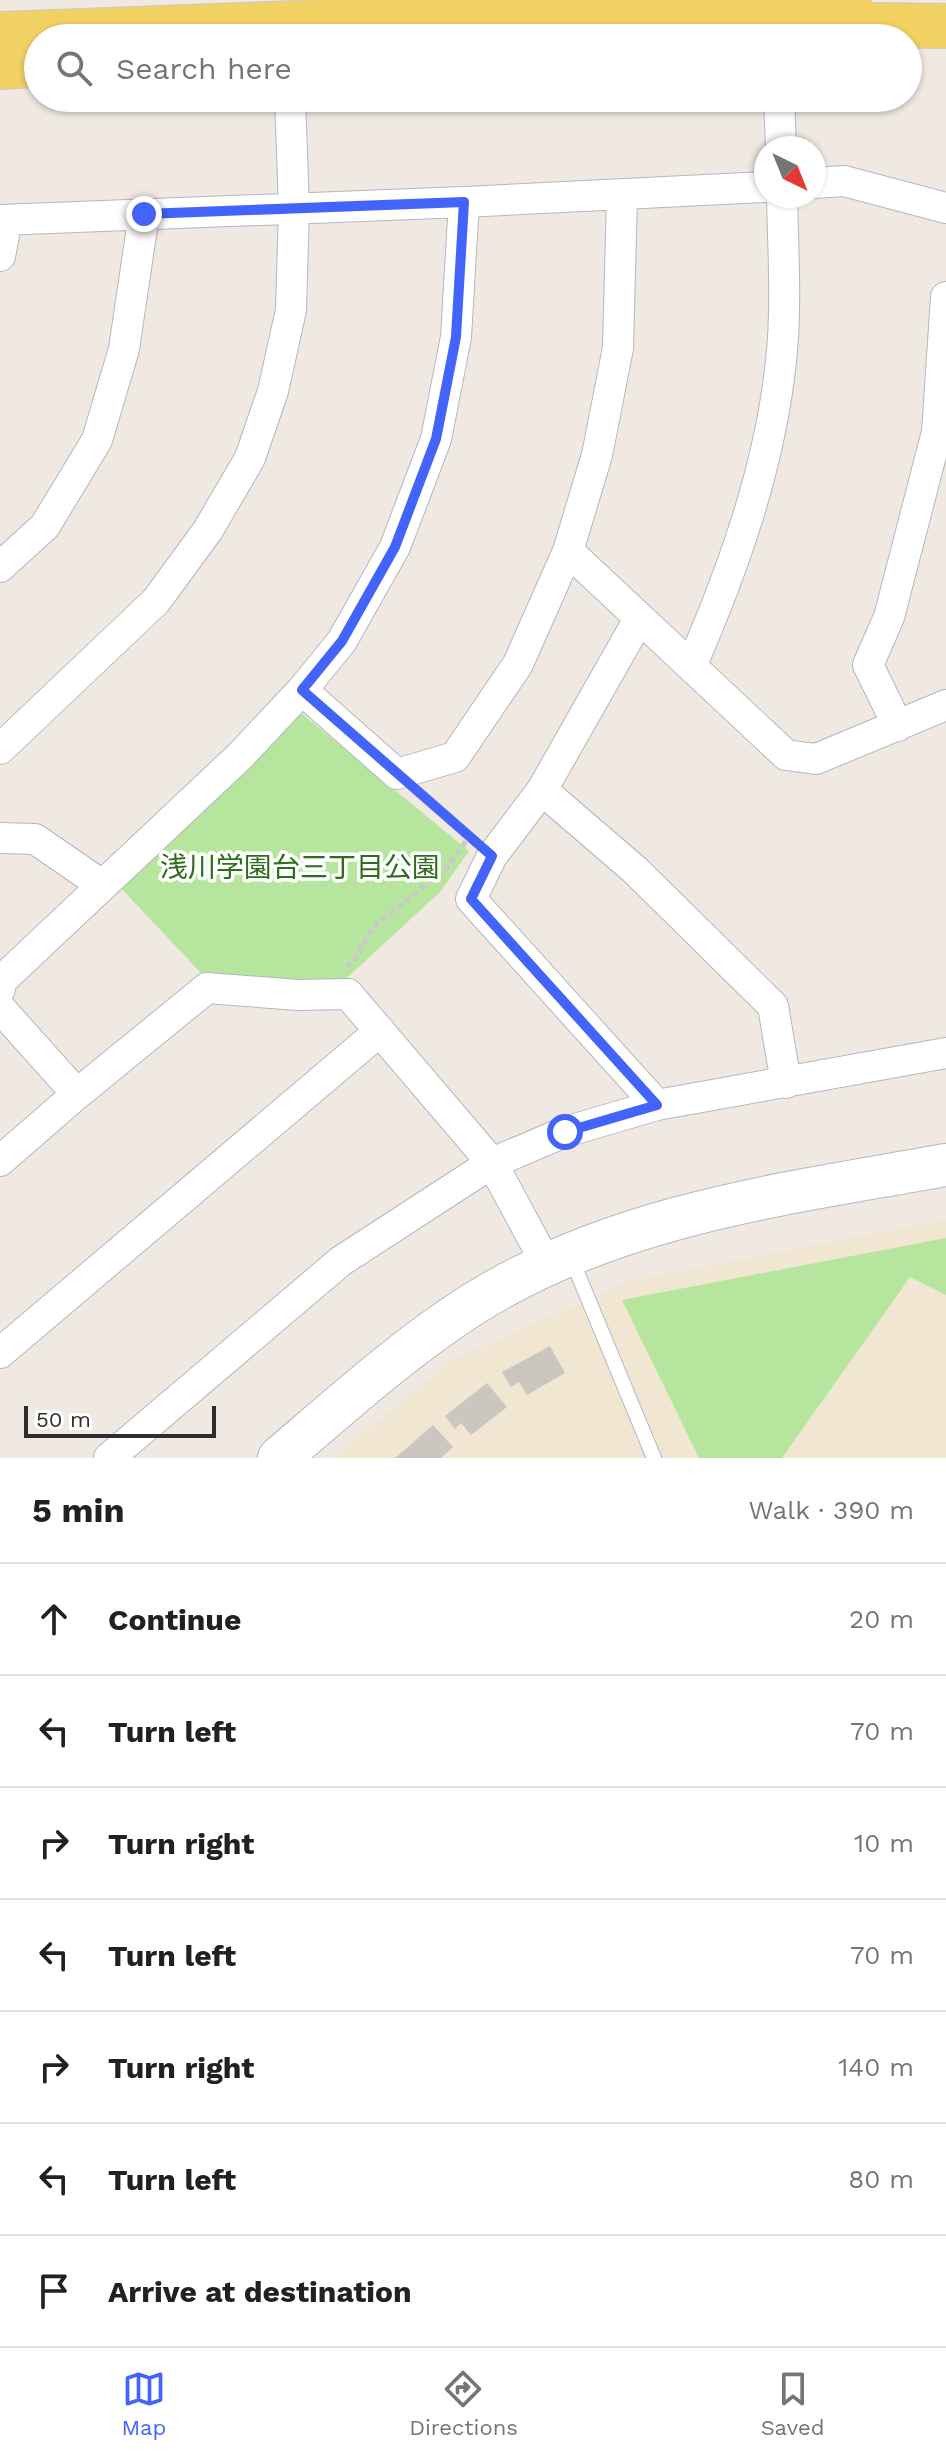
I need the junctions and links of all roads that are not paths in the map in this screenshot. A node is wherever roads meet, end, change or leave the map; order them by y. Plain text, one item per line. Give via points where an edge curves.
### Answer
1 (849, 0) edge
2 (285, 20) edge
3 (204, 24) edge
4 (613, 24) edge
5 (783, 24) edge
6 (922, 26) edge
7 (946, 26) edge
8 (24, 33) edge
9 (0, 34) edge
10 (24, 66) edge
11 (0, 67) edge
12 (291, 112) edge
13 (780, 112) edge
14 (781, 136) edge
15 (826, 182) edge
16 (754, 188) edge
17 (622, 195) junction
18 (464, 202) junction
19 (294, 208) junction
20 (782, 208) edge
21 (946, 208) edge
22 (144, 214) junction
23 (4, 220) edge
24 (0, 256) edge
25 (946, 297) edge
26 (568, 551) junction
27 (0, 567) edge
28 (639, 619) junction
29 (692, 664) junction
30 (302, 690) junction
31 (946, 705) edge
32 (898, 726) junction
33 (0, 749) edge
34 (542, 790) junction
35 (0, 838) edge
36 (102, 885) junction
37 (0, 989) edge
38 (0, 1008) edge
39 (380, 1031) junction
40 (946, 1053) edge
41 (786, 1083) junction
42 (77, 1094) junction
43 (657, 1105) junction
44 (0, 1161) edge
45 (492, 1163) junction
46 (946, 1165) edge
47 (559, 1260) junction
48 (0, 1353) edge
49 (109, 1458) edge
50 (279, 1458) edge
51 (654, 1458) edge

1 - 5 main road
2 - 3 main road
2 - 4 main road
6 - 7 main road
8 - 9 main road
10 - 11 main road
12 - 19 street
13 - 14 street
15 - 21 street via 844,181
16 - 17 street
17 - 18 street
17 - 26 street via 618,348 597,455
18 - 19 street
18 - 30 street via 456,337 436,439 395,547 342,641
19 - 22 street
19 - 33 street via 291,310 273,391 250,458 208,530 156,601
20 - 29 street via 781,359 771,426 724,591
22 - 23 street
22 - 27 street via 124,349 97,440 45,526
23 - 24 street
25 - 32 street via 937,432 889,617 868,665
26 - 28 street
26 - 30 street via 518,664 455,757 397,774
28 - 29 street
28 - 34 street
29 - 32 street via 786,755 816,759
30 - 36 street
31 - 32 street
34 - 41 street via 635,870 773,1006
34 - 43 street via 481,846 471,899
35 - 36 street via 35,839
36 - 37 street via 1,981
38 - 42 street
39 - 42 street via 348,994 207,988
39 - 45 street
39 - 48 street
40 - 41 street
41 - 43 street
42 - 44 street
43 - 45 street via 565,1132
45 - 47 street
45 - 49 street via 341,1261
46 - 47 street via 729,1204 646,1227
47 - 50 street via 472,1305 408,1350
47 - 51 lane

